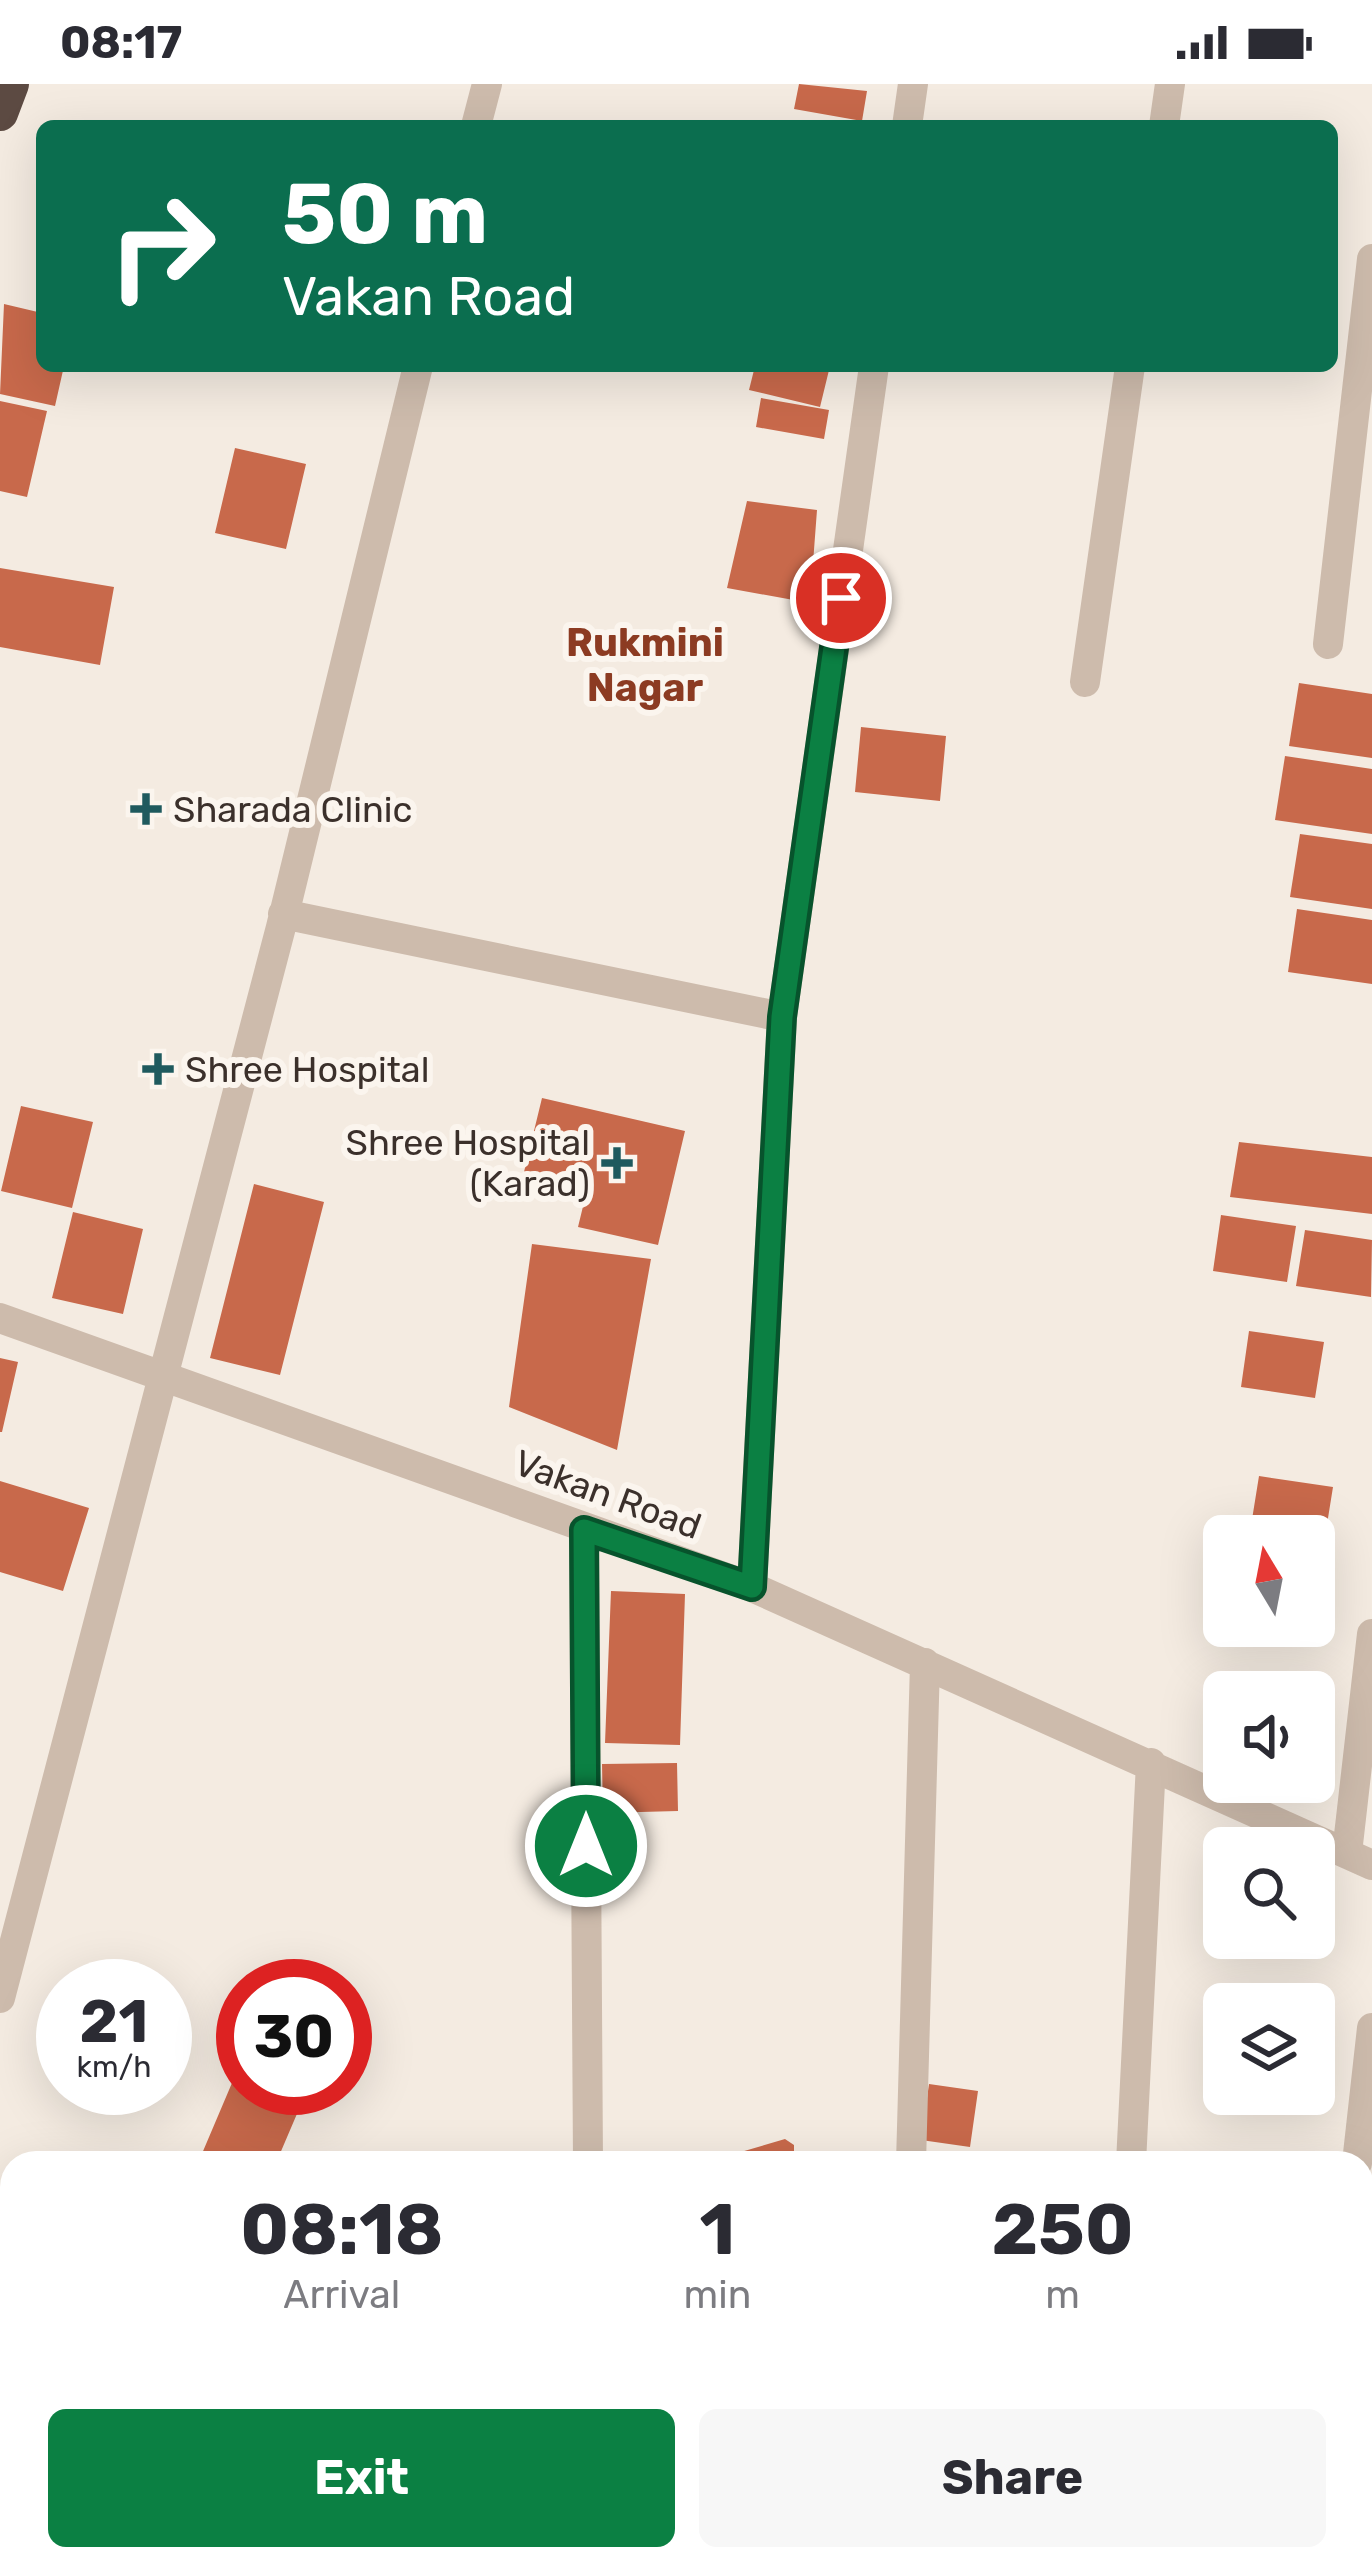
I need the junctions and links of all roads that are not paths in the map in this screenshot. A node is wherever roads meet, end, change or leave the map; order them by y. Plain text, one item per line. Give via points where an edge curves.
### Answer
1 (11, 84) edge
2 (487, 84) edge
3 (913, 84) edge
4 (1170, 84) edge
5 (0, 113) edge
6 (478, 120) edge
7 (909, 120) edge
8 (1165, 120) edge
9 (1372, 259) edge
10 (417, 372) edge
11 (873, 372) edge
12 (1129, 372) edge
13 (1328, 644) dead end
14 (1085, 682) dead end
15 (284, 914) junction
16 (782, 1017) junction
17 (0, 1318) edge
18 (161, 1374) junction
19 (584, 1530) junction
20 (752, 1587) junction
21 (1372, 1634) edge
22 (925, 1663) junction
23 (1151, 1763) junction
24 (1359, 1859) edge
25 (0, 1998) edge
26 (1372, 2028) edge
27 (588, 2151) edge
28 (911, 2151) edge
29 (1132, 2151) edge
30 (1358, 2151) edge

1 - 5 highway
2 - 6 street
3 - 7 street
4 - 8 street
9 - 13 street
10 - 15 street
11 - 16 street
12 - 14 street
15 - 16 street
15 - 18 street
16 - 20 street
17 - 18 street, Vakan Road
18 - 19 street, Vakan Road
18 - 25 street
19 - 20 street, Vakan Road
19 - 27 street
20 - 22 street, Vakan Road
21 - 24 street
22 - 23 street, Vakan Road
22 - 28 street
23 - 24 street, Vakan Road
23 - 29 street
26 - 30 street

